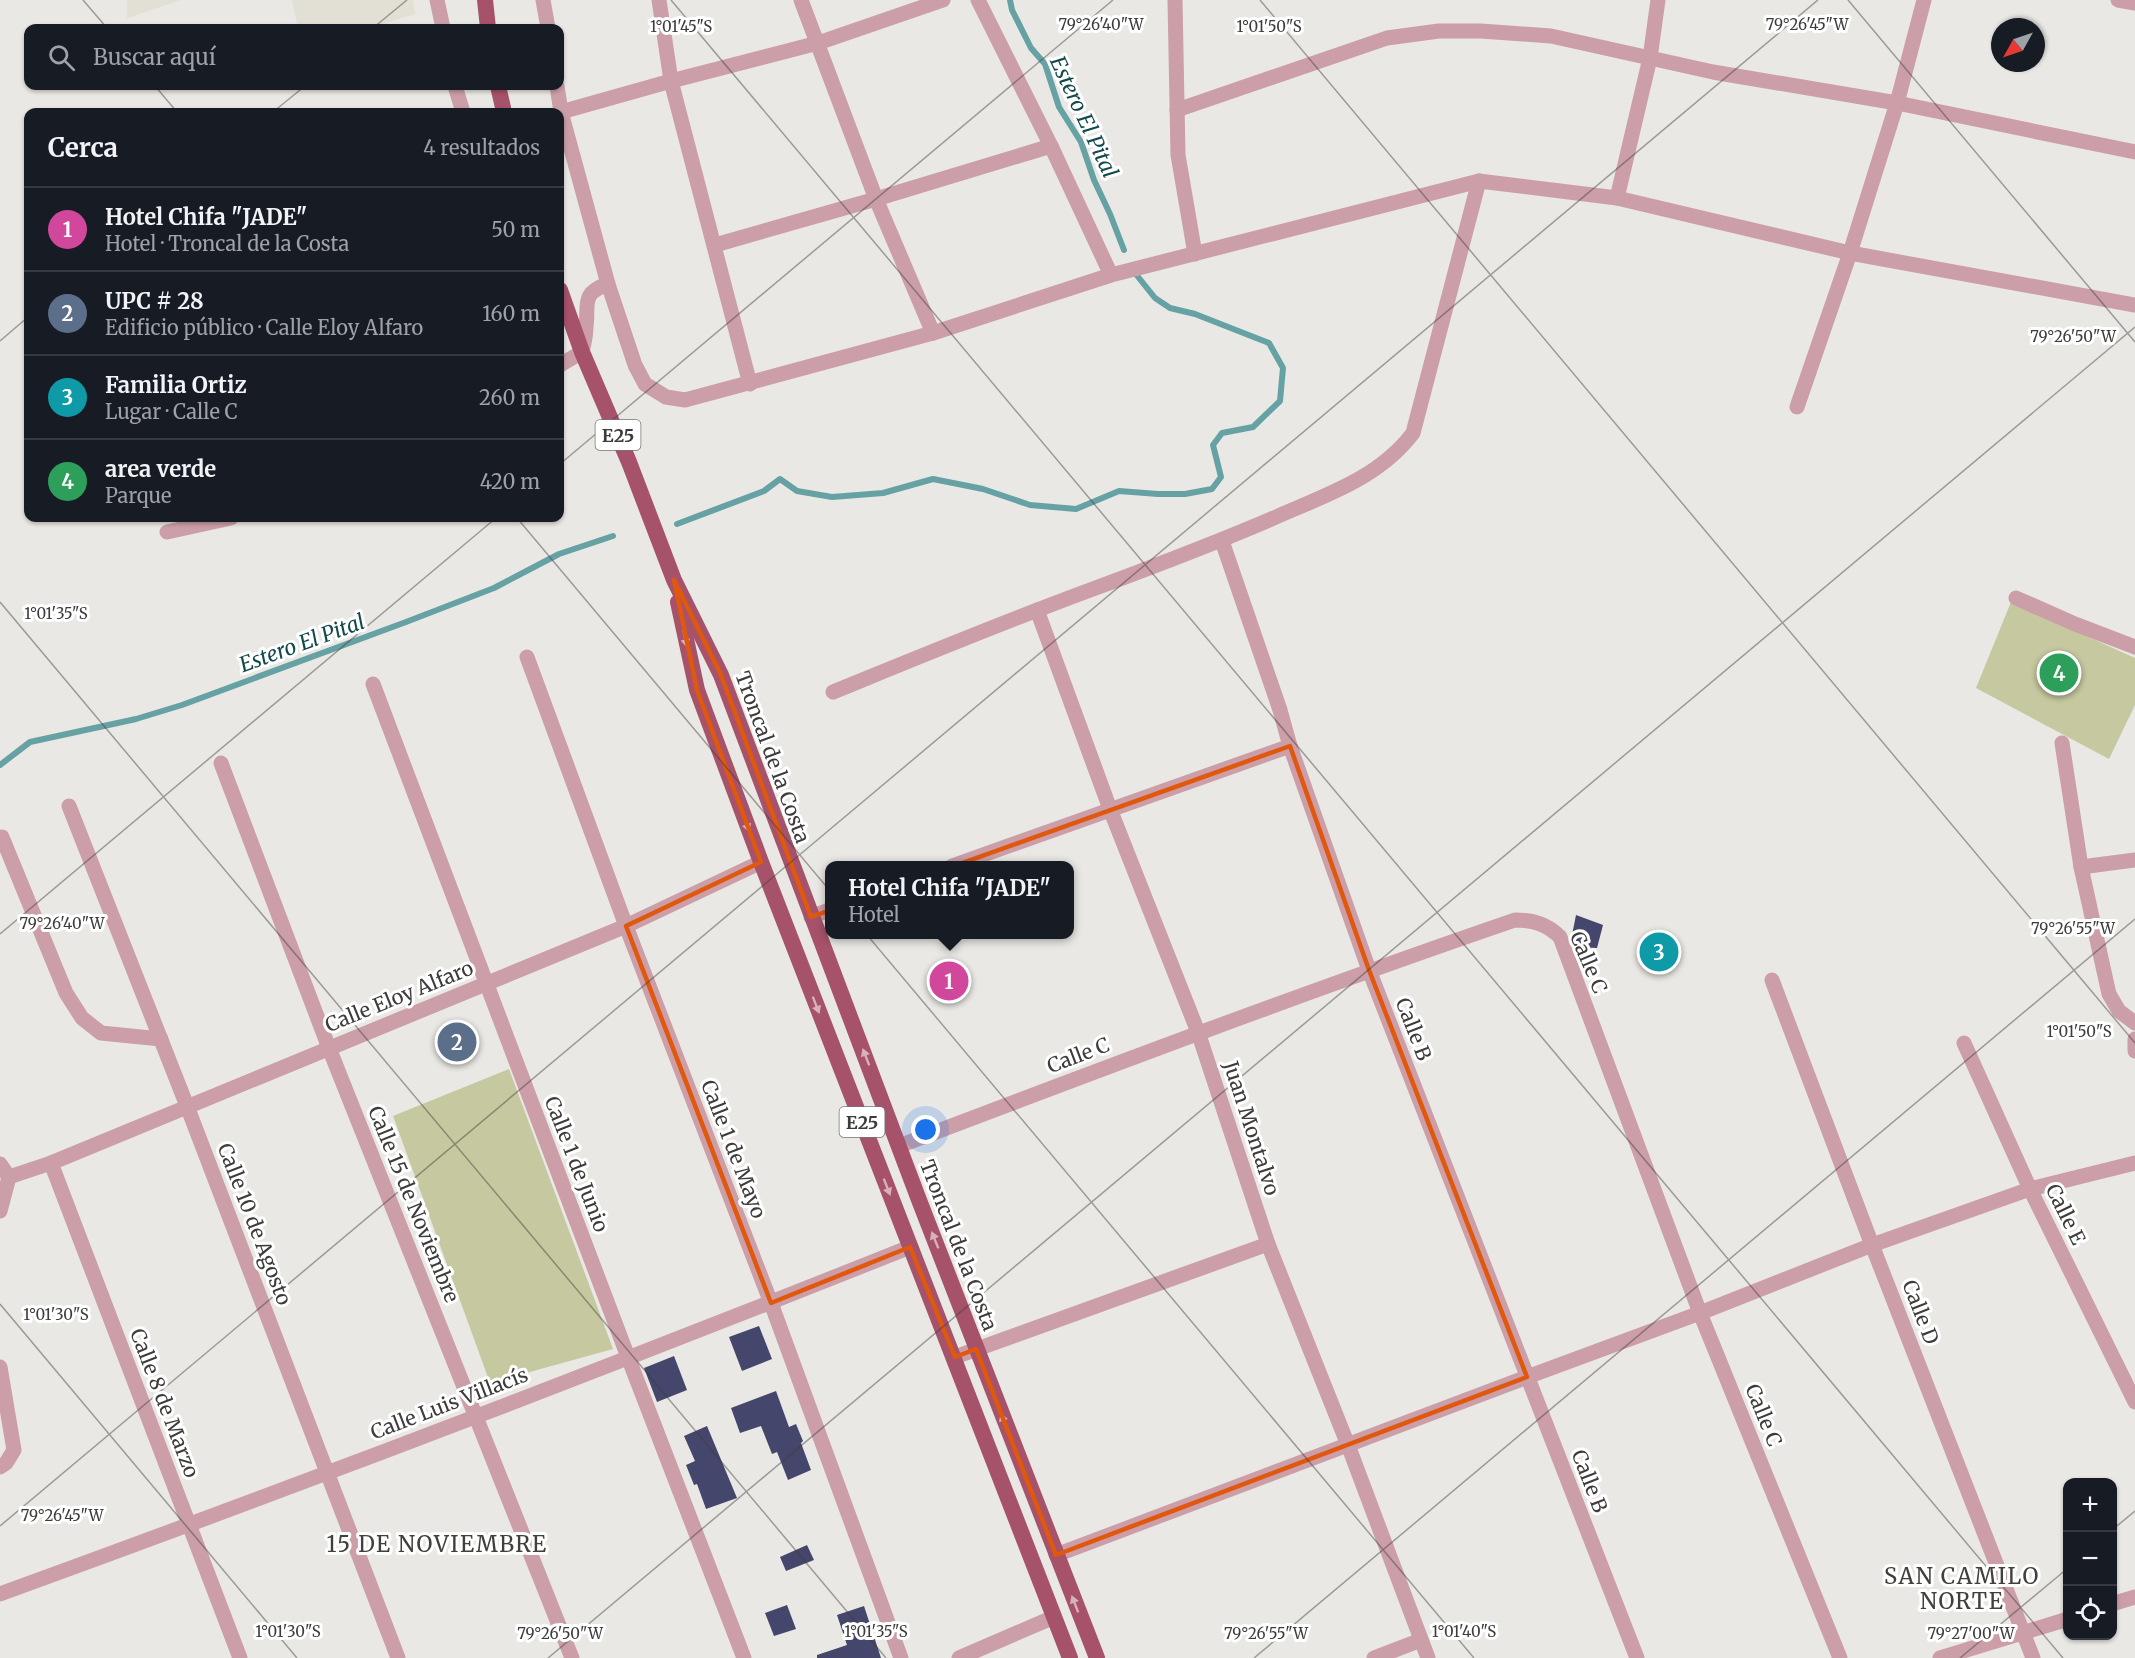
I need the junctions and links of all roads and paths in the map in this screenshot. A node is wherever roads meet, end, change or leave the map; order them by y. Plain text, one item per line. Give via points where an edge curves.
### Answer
1 (437, 0) edge
2 (484, 0) edge
3 (543, 0) edge
4 (659, 0) edge
5 (801, 0) edge
6 (943, 0) edge
7 (978, 0) edge
8 (1175, 0) edge
9 (1658, 0) edge
10 (1924, 0) edge
11 (2118, 0) edge
12 (2135, 3) edge
13 (441, 24) edge
14 (487, 24) edge
15 (547, 24) edge
16 (818, 43) junction
17 (1650, 58) junction
18 (671, 81) junction
19 (456, 90) edge
20 (499, 90) edge
21 (558, 90) edge
22 (1897, 103) junction
23 (462, 108) edge
24 (503, 108) edge
25 (560, 108) edge
26 (1177, 110) junction
27 (564, 111) edge
28 (564, 123) edge
29 (1051, 146) junction
30 (2135, 152) edge
31 (1479, 181) junction
32 (1617, 198) junction
33 (876, 199) junction
34 (715, 245) junction
35 (1850, 253) junction
36 (1195, 254) junction
37 (1111, 275) junction
38 (608, 284) junction
39 (564, 301) edge
40 (2135, 305) edge
41 (933, 333) junction
42 (582, 352) junction
43 (564, 358) edge
44 (750, 384) junction
45 (1797, 407) dead end
46 (213, 522) edge
47 (167, 532) dead end
48 (1222, 541) junction
49 (674, 580) junction
50 (2016, 598) dead end
51 (1037, 610) junction
52 (2135, 647) edge
53 (527, 657) dead end
54 (373, 684) dead end
55 (833, 692) dead end
56 (2062, 743) dead end
57 (1290, 746) junction
58 (221, 763) dead end
59 (69, 806) dead end
60 (1110, 809) junction
61 (2, 837) dead end
62 (2135, 860) edge
63 (966, 861) edge
64 (761, 862) junction
65 (2081, 867) junction
66 (825, 911) edge
67 (811, 916) junction
68 (626, 926) junction
69 (1369, 970) junction
70 (1772, 980) dead end
71 (486, 983) junction
72 (2135, 1023) edge
73 (1198, 1032) junction
74 (160, 1039) junction
75 (2135, 1039) edge
76 (1964, 1043) dead end
77 (329, 1048) junction
78 (2135, 1052) edge
79 (187, 1106) junction
80 (899, 1146) junction
81 (51, 1162) junction
82 (2135, 1163) edge
83 (4, 1170) edge
84 (2030, 1189) junction
85 (0, 1211) edge
86 (1268, 1244) junction
87 (1872, 1245) junction
88 (910, 1247) junction
89 (771, 1303) junction
90 (1700, 1314) junction
91 (976, 1349) junction
92 (628, 1357) junction
93 (955, 1357) junction
94 (0, 1367) edge
95 (1527, 1377) junction
96 (2135, 1402) edge
97 (475, 1416) junction
98 (1348, 1445) junction
99 (0, 1467) edge
100 (328, 1472) junction
101 (190, 1525) junction
102 (1056, 1555) junction
103 (0, 1594) edge
104 (2135, 1597) edge
105 (2117, 1603) edge
106 (1054, 1617) junction
107 (2063, 1620) edge
108 (2024, 1633) junction
109 (1421, 1640) junction
110 (240, 1658) edge
111 (398, 1658) edge
112 (572, 1658) edge
113 (744, 1658) edge
114 (901, 1658) edge
115 (959, 1658) edge
116 (1070, 1658) edge
117 (1097, 1658) edge
118 (1374, 1658) edge
119 (1428, 1658) edge
120 (1637, 1658) edge
121 (1840, 1658) edge
122 (1940, 1658) edge
123 (2032, 1658) edge

1 - 13 street
2 - 14 highway
3 - 15 street
4 - 18 street
5 - 16 street
6 - 16 street
7 - 29 street
8 - 26 street
9 - 17 street
10 - 22 street
11 - 12 street
16 - 18 street
16 - 33 street
17 - 22 street
17 - 26 street via 1551,36 1438,31 1387,38
17 - 32 street
18 - 27 street
18 - 34 street
19 - 23 street
20 - 24 highway
21 - 25 street
22 - 30 street
22 - 35 street
26 - 36 street via 1178,155
28 - 38 street
29 - 33 street
29 - 37 street
31 - 32 street
31 - 36 street
31 - 48 street via 1413,433 1386,462 1350,485
32 - 35 street
33 - 34 street
33 - 41 street
34 - 44 street
35 - 40 street
35 - 45 street
36 - 37 street
37 - 41 street
38 - 42 street via 593,291 587,300
38 - 44 street via 645,384 666,397 686,400
39 - 42 highway, Troncal de la Costa / E25
41 - 44 street
42 - 43 street
42 - 49 highway, Troncal de la Costa / E25
46 - 47 street
48 - 51 street
48 - 57 street, Calle B
49 -> 64 highway, Troncal de la Costa / E25 via 697,690
49 - 67 highway, Troncal de la Costa / E25 via 721,675
50 - 52 street
51 - 55 street
51 - 60 street, Juan Montalvo
53 - 68 street, Calle 1 de Mayo
54 - 71 street, Calle 1 de Junio
56 - 65 street
57 - 60 street
57 - 69 street, Calle B
58 - 77 street, Calle 15 de Noviembre
59 - 74 street, Calle 10 de Agosto
60 - 63 street
60 - 73 street, Juan Montalvo
61 - 74 street via 66,993 82,1018 101,1033
62 - 65 street
64 - 68 street, Calle Eloy Alfaro
64 -> 88 highway, Troncal de la Costa / E25
65 - 72 street via 2109,994 2119,1011
66 - 67 street
80 -> 67 highway, Troncal de la Costa / E25
68 - 71 street, Calle Eloy Alfaro
68 - 89 street, Calle 1 de Mayo
69 - 73 street, Calle C
69 - 90 street, Calle C via 1515,920 1536,922 1560,937
69 - 95 street, Calle B
70 - 87 street, Calle D
71 - 77 street, Calle Eloy Alfaro
71 - 92 street, Calle 1 de Junio
73 - 80 street, Calle C
73 - 86 street, Juan Montalvo
74 - 79 street, Calle 10 de Agosto
75 - 78 street
76 - 84 street, Calle E
77 - 79 street, Calle Eloy Alfaro
77 - 97 street, Calle 15 de Noviembre
79 - 81 street, Calle Eloy Alfaro
79 - 100 street, Calle 10 de Agosto
91 -> 80 highway, Troncal de la Costa / E25
81 - 83 street, Calle Eloy Alfaro
81 - 101 street, Calle 8 de Marzo
82 - 84 street
83 - 85 street
84 - 87 street
84 - 96 street, Calle E
86 - 91 street
86 - 98 street, Juan Montalvo
87 - 90 street
87 - 108 street, Calle D
88 - 89 street, Calle Luis Villacís
88 - 93 highway, Troncal de la Costa / E25
89 - 92 street, Calle Luis Villacís
89 - 114 street, Calle 1 de Mayo
90 - 95 street
90 - 121 street, Calle C
91 - 93 street
102 -> 91 highway, Troncal de la Costa / E25
92 - 97 street, Calle Luis Villacís
92 - 113 street, Calle 1 de Junio
93 - 106 highway, Troncal de la Costa / E25
94 - 99 street via 14,1450
95 - 98 street
95 - 120 street, Calle B
97 - 100 street, Calle Luis Villacís
97 - 112 street, Calle 15 de Noviembre
98 - 102 street
98 - 109 street, Juan Montalvo
100 - 101 street, Calle Luis Villacís
100 - 111 street, Calle 10 de Agosto
101 - 103 street, Calle Luis Villacís
101 - 110 street, Calle 8 de Marzo
117 -> 102 highway, Troncal de la Costa / E25
104 - 105 street
106 - 115 street
106 - 116 highway, Troncal de la Costa / E25
107 - 108 street
108 - 122 street
108 - 123 street, Calle D
109 - 118 street
109 - 119 street, Juan Montalvo

